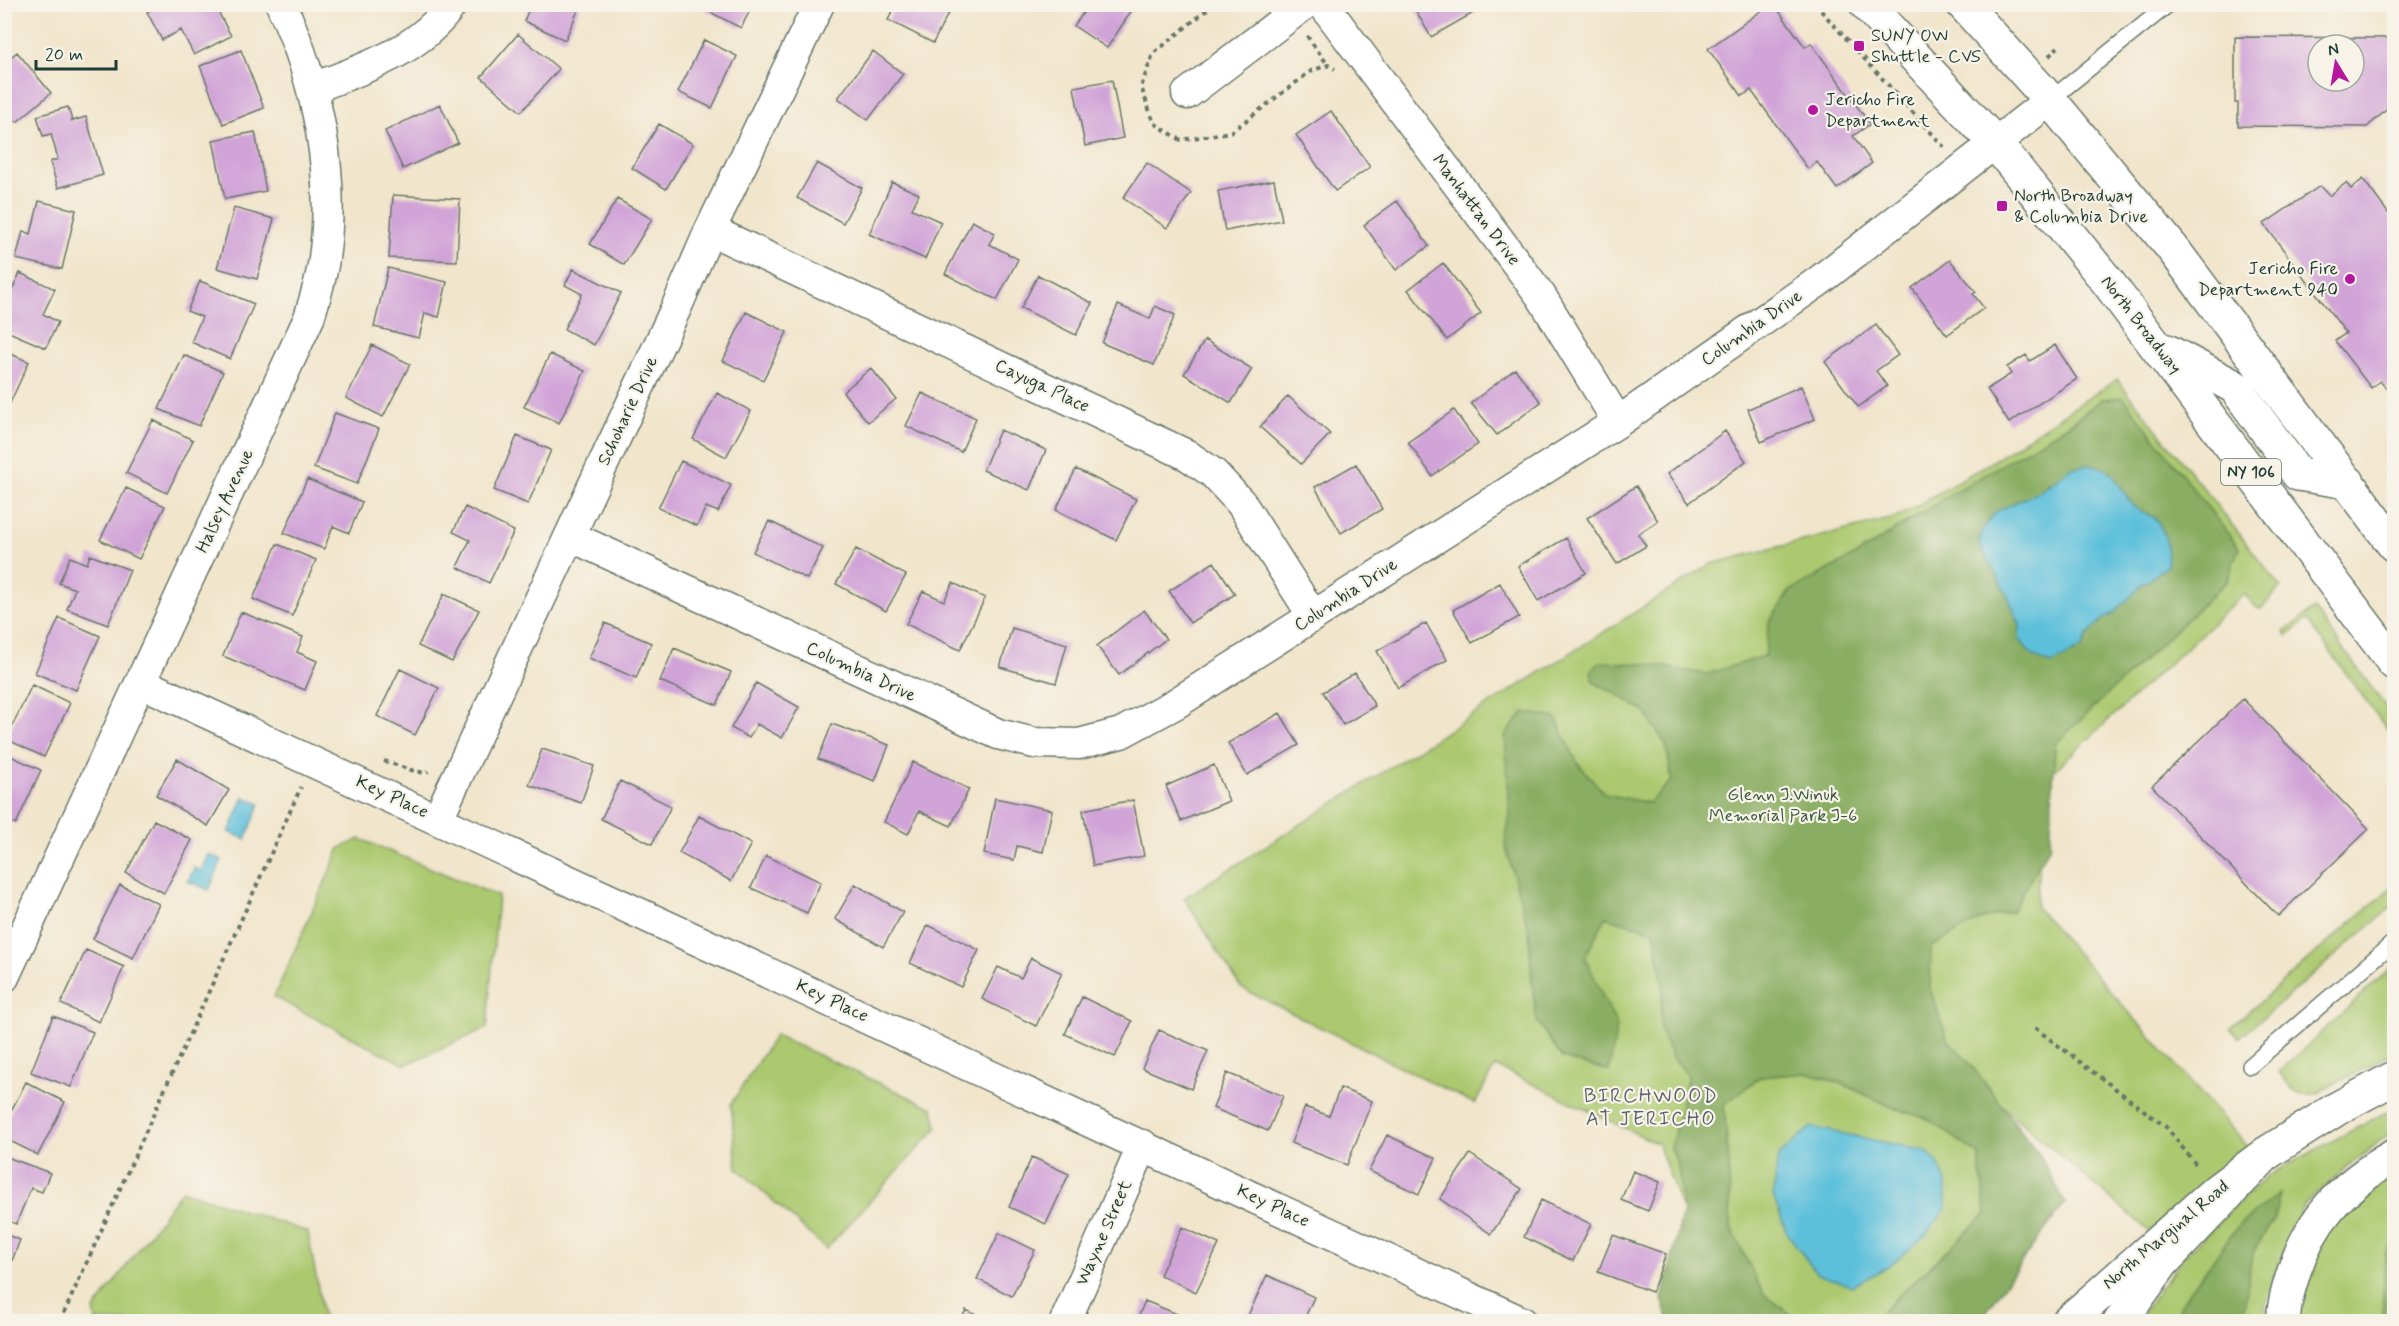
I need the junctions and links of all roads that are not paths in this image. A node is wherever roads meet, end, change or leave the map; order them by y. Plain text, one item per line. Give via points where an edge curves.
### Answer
1 (281, 4) edge
2 (452, 4) edge
3 (819, 4) edge
4 (1305, 4) edge
5 (1323, 4) edge
6 (1866, 4) edge
7 (1963, 4) edge
8 (2169, 4) edge
9 (313, 88) junction
10 (1187, 94) dead end
11 (2050, 100) junction
12 (1996, 144) junction
13 (710, 230) junction
14 (2157, 345) junction
15 (1618, 422) junction
16 (2348, 482) junction
17 (570, 536) junction
18 (2394, 545) edge
19 (1313, 616) junction
20 (2392, 657) edge
21 (142, 682) junction
22 (438, 818) junction
23 (2394, 942) edge
24 (4, 977) edge
25 (2250, 1066) dead end
26 (2394, 1078) edge
27 (1143, 1145) junction
28 (2267, 1153) junction
29 (2394, 1156) edge
30 (1493, 1315) edge
31 (1065, 1322) edge
32 (1522, 1322) edge
33 (2068, 1322) edge
34 (2120, 1322) edge
35 (2284, 1322) edge

1 - 9 street, Halsey Avenue
2 - 9 street via 416,40 370,67
3 - 13 street, Schoharie Drive
4 - 10 street
5 - 15 street, Manhattan Drive via 1541,296
6 - 12 main road, North Broadway / NY 106
7 - 11 main road
8 - 11 lane
9 - 21 street, Halsey Avenue via 326,162 327,226 323,266 309,318
11 - 12 street, Columbia Drive
11 - 16 main road via 2173,249
12 - 14 main road, North Broadway / NY 106
12 - 15 street, Columbia Drive via 1819,281
13 - 17 street, Schoharie Drive
13 - 19 street, Cayuga Place via 1187,455 1213,473 1241,503
14 - 16 main road via 2235,387 2298,474
14 - 20 main road, North Broadway / NY 106
15 - 19 street, Columbia Drive
16 - 18 main road
17 - 19 street, Columbia Drive via 966,721 1034,743 1079,744 1121,733 1175,704
17 - 22 street, Schoharie Drive
21 - 22 street, Key Place
21 - 24 street, Halsey Avenue
22 - 27 street, Key Place
23 - 25 lane
26 - 28 main road
27 - 30 street, Key Place
27 - 31 street, Wayne Street
28 - 33 main road, North Marginal Road via 2198,1204
28 - 34 main road via 2163,1262
29 - 35 main road via 2374,1167 2321,1215 2300,1251 2283,1309
30 - 32 street, Key Place

